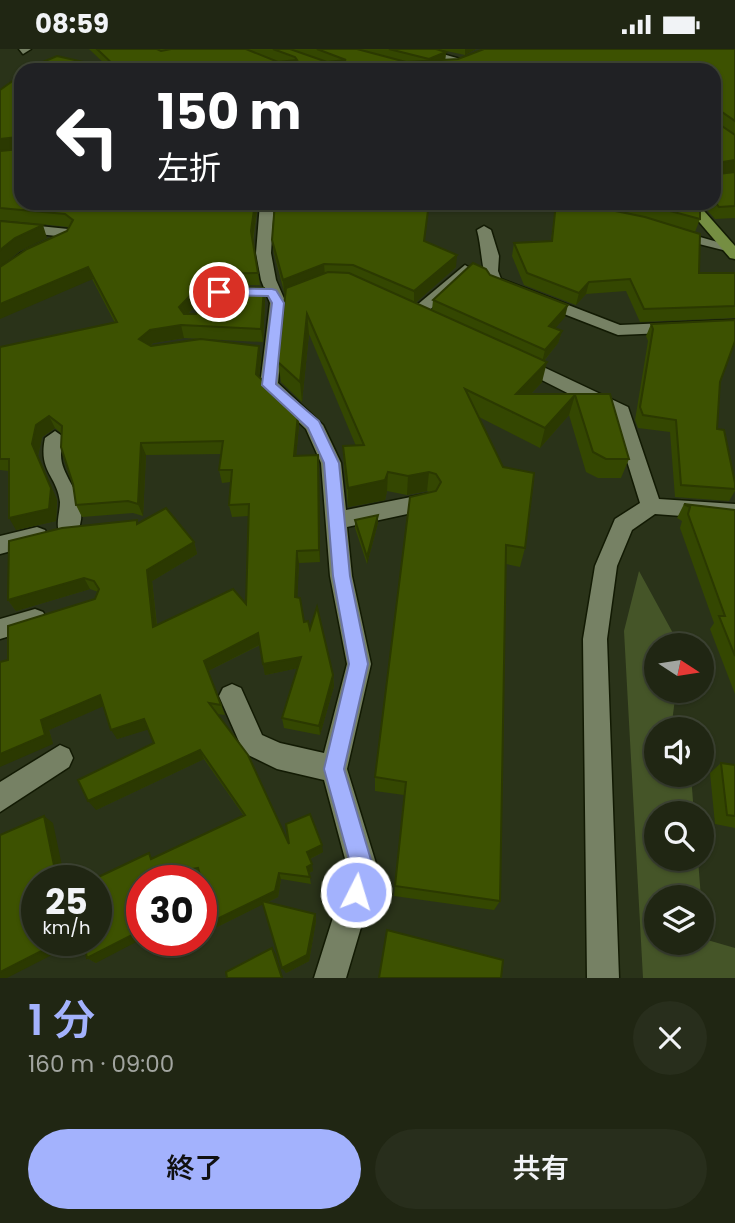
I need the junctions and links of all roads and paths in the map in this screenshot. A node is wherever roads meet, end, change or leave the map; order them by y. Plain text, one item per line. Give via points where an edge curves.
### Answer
1 (412, 49) edge
2 (460, 63) edge
3 (269, 210) edge
4 (583, 210) edge
5 (696, 210) edge
6 (593, 212) edge
7 (0, 226) edge
8 (656, 227) edge
9 (484, 230) dead end
10 (733, 253) edge
11 (465, 270) edge
12 (0, 278) edge
13 (250, 292) edge
14 (280, 298) junction
15 (417, 313) edge
16 (735, 325) edge
17 (501, 353) edge
18 (55, 438) dead end
19 (426, 502) edge
20 (651, 506) junction
21 (735, 512) edge
22 (334, 520) junction
23 (94, 527) edge
24 (68, 529) junction
25 (0, 545) edge
26 (52, 614) edge
27 (0, 629) edge
28 (232, 696) dead end
29 (60, 758) dead end
30 (334, 769) junction
31 (0, 798) edge
32 (330, 978) edge
33 (603, 978) edge

1 - 2 street via 470,60
3 - 14 street via 262,237
4 - 6 street
5 - 10 main road
7 - 12 street via 68,233 26,256
8 - 10 street
9 - 16 street via 495,282 618,330
11 - 15 street
13 - 14 street
14 - 22 street via 264,350 269,385 314,425 331,463
17 - 20 street via 621,412
18 - 24 street via 51,457 69,500
19 - 22 street
20 - 21 street
20 - 33 street via 624,525 606,566 595,639
22 - 30 street via 359,664
23 - 24 street
24 - 25 street
26 - 27 street
28 - 30 street via 253,744 277,756
29 - 31 street
30 - 32 street via 363,870

